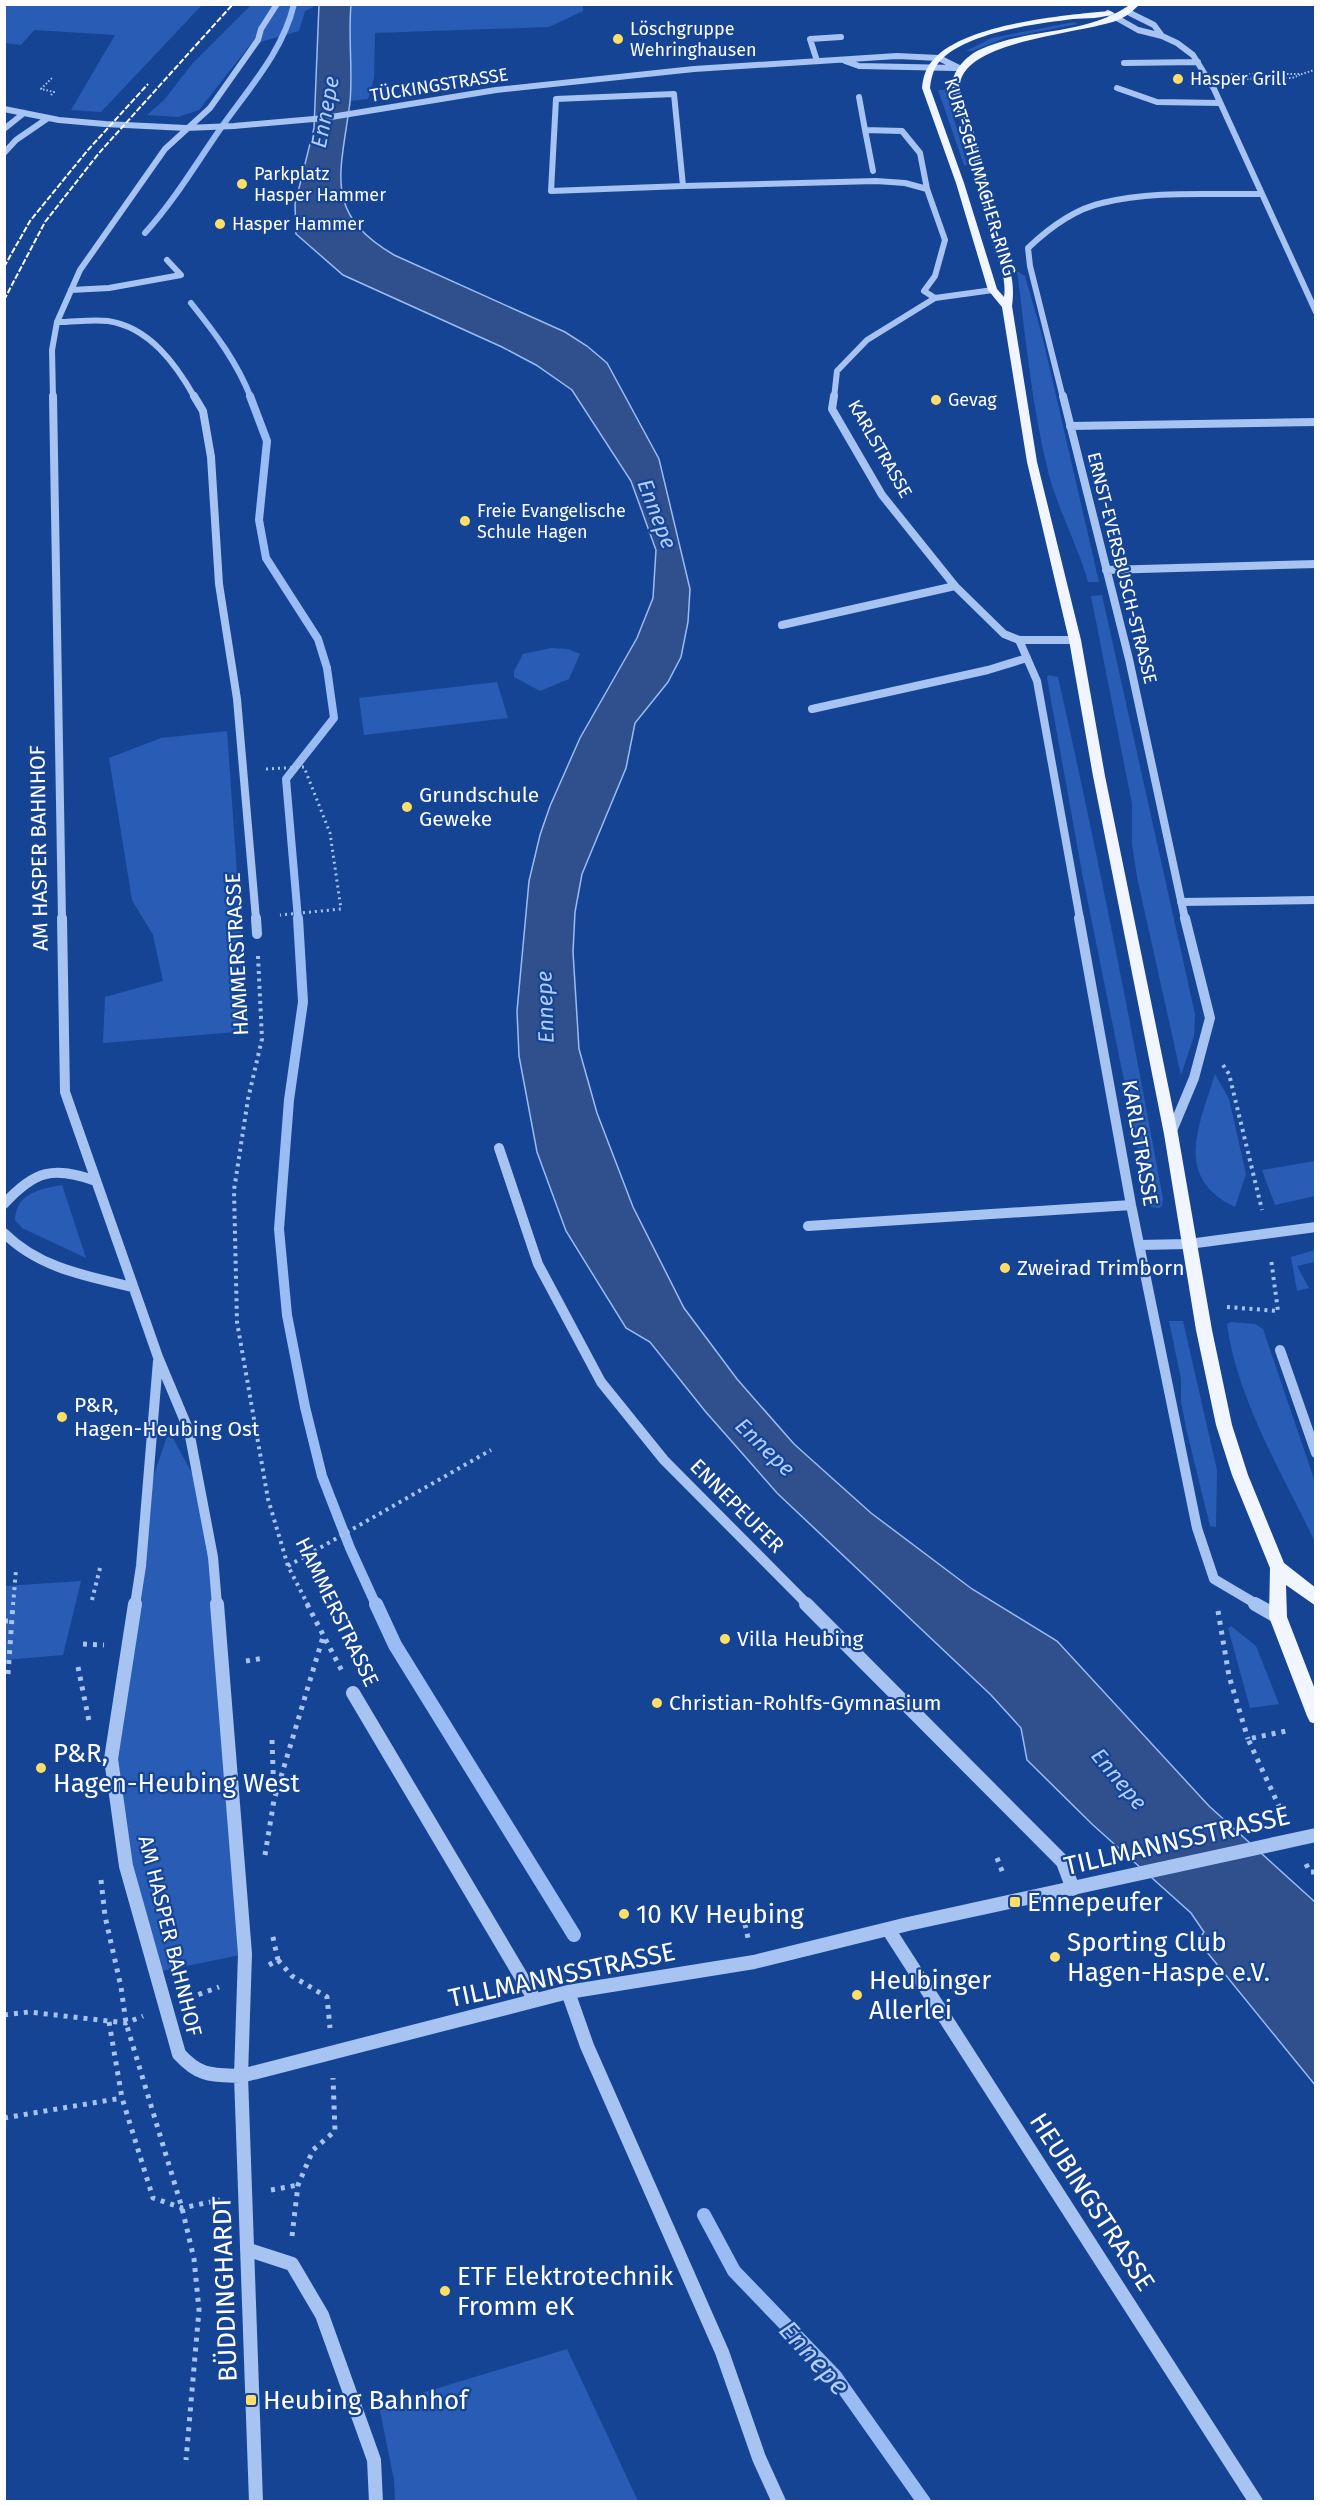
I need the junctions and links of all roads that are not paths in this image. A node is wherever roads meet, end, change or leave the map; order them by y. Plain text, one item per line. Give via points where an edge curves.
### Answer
1 (277, 4) edge
2 (1137, 4) edge
3 (1126, 11) junction
4 (1107, 13) junction
5 (1117, 18) junction
6 (1162, 36) junction
7 (841, 37) dead end
8 (939, 58) junction
9 (817, 61) junction
10 (844, 61) junction
11 (1198, 62) junction
12 (1124, 63) dead end
13 (932, 68) junction
14 (962, 69) junction
15 (1117, 88) dead end
16 (859, 97) dead end
17 (1220, 103) junction
18 (4, 109) edge
19 (24, 113) junction
20 (48, 118) junction
21 (186, 128) junction
22 (4, 129) edge
23 (866, 130) junction
24 (4, 153) edge
25 (873, 171) dead end
26 (683, 186) junction
27 (927, 189) junction
28 (1262, 194) junction
29 (167, 260) dead end
30 (993, 290) junction
31 (71, 291) junction
32 (935, 298) junction
33 (1007, 306) junction
34 (1316, 312) edge
35 (57, 322) junction
36 (1316, 422) edge
37 (1070, 426) junction
38 (1316, 564) edge
39 (1106, 570) junction
40 (955, 586) junction
41 (782, 626) dead end
42 (1019, 640) junction
43 (1075, 640) junction
44 (1027, 658) junction
45 (812, 709) dead end
46 (1316, 900) edge
47 (1181, 902) junction
48 (256, 934) road end
49 (1171, 1134) junction
50 (499, 1148) dead end
51 (96, 1181) junction
52 (4, 1204) edge
53 (1131, 1205) junction
54 (808, 1226) dead end
55 (1316, 1227) edge
56 (4, 1233) edge
57 (1189, 1244) junction
58 (1139, 1245) junction
59 (133, 1287) junction
60 (1280, 1350) dead end
61 (158, 1357) junction
62 (1316, 1453) edge
63 (1278, 1568) junction
64 (1316, 1599) edge
65 (1278, 1617) junction
66 (353, 1693) road end
67 (1316, 1716) edge
68 (1316, 1835) edge
69 (1072, 1889) junction
70 (888, 1929) junction
71 (568, 1992) junction
72 (535, 2000) junction
73 (241, 2076) junction
74 (249, 2250) junction
75 (256, 2502) edge
76 (376, 2502) edge
77 (779, 2502) edge
78 (1256, 2502) edge

1 - 21 street via 258,40 210,108
2 - 3 main road
3 - 4 main road, KURT-SCHUMACHER-RING
3 - 5 main road, KURT-SCHUMACHER-RING
3 - 6 street via 1154,25
4 - 5 street
4 - 8 main road, KURT-SCHUMACHER-RING via 995,32 962,44
5 - 6 street via 1138,30
5 - 14 main road, KURT-SCHUMACHER-RING via 1001,45 982,52
6 - 11 street via 1177,43
7 - 9 street via 810,39
8 - 10 street, TÜCKINGSTRASSE via 863,57
8 - 13 main road, KURT-SCHUMACHER-RING
8 - 14 street, TÜCKINGSTRASSE
9 - 10 street, TÜCKINGSTRASSE
9 - 21 street, TÜCKINGSTRASSE via 694,69 496,90 289,122
10 - 13 street, TÜCKINGSTRASSE via 860,66
11 - 12 street
11 - 17 street
13 - 14 street, TÜCKINGSTRASSE
13 - 30 main road, KURT-SCHUMACHER-RING via 926,88
14 - 33 main road, KURT-SCHUMACHER-RING via 956,89 1010,285
15 - 17 street via 1134,90 1157,102
16 - 23 street
17 - 28 street
18 - 19 street, TÜCKINGSTRASSE
19 - 20 street, TÜCKINGSTRASSE
19 - 22 street
20 - 21 street, TÜCKINGSTRASSE
20 - 24 street
21 - 31 street via 165,149 126,202 80,270
23 - 25 street
23 - 27 street via 902,131 920,153
26 - 26 street via 551,191 556,99 674,94
26 - 27 street via 879,182 918,184
27 - 32 street via 945,240 935,276 924,291
28 - 34 street
28 - 37 street, ERNST-EVERSBUSCH-STRASSE via 1122,198 1100,203 1070,217 1028,248
29 - 31 street via 181,275
30 - 32 street, KARLSTRASSE
30 - 33 main road, KURT-SCHUMACHER-RING
31 - 35 street
32 - 40 street, KARLSTRASSE via 867,340 837,371 832,409 882,495
33 - 43 main road, KURT-SCHUMACHER-RING via 1032,462
35 - 48 street, HAMMERSTRASSE via 106,321 123,324 146,336 179,369 203,411 219,584 237,699
35 - 51 street, AM HASPER BAHNHOF via 52,350 65,1092
36 - 37 street
37 - 39 street, ERNST-EVERSBUSCH-STRASSE
38 - 39 street
39 - 47 street, ERNST-EVERSBUSCH-STRASSE
40 - 41 street
40 - 42 street, KARLSTRASSE via 1004,634
42 - 43 street
42 - 44 street, KARLSTRASSE
43 - 49 main road
44 - 45 street
44 - 53 street, KARLSTRASSE via 1037,681
46 - 47 street
47 - 49 street, ERNST-EVERSBUSCH-STRASSE via 1210,1018 1194,1078
49 - 57 main road
50 - 69 street, ENNEPEUFER via 538,1264 601,1382 664,1460 1063,1862
51 - 52 street via 53,1170 35,1175
51 - 59 street, AM HASPER BAHNHOF
53 - 54 street
53 - 58 street, KARLSTRASSE
55 - 57 street
56 - 59 street via 44,1262
57 - 58 street
57 - 63 main road via 1224,1425
58 - 65 street, KARLSTRASSE via 1197,1528 1214,1579
59 - 61 street, AM HASPER BAHNHOF
60 - 62 street
61 - 73 street, AM HASPER BAHNHOF via 189,1431 213,1557 246,1977
61 - 73 street, AM HASPER BAHNHOF via 141,1566 111,1759 126,1866 179,2054 207,2075
63 - 64 main road
63 - 65 main road
65 - 67 main road
66 - 72 street, HAMMERSTRASSE
68 - 69 street, TILLMANNSSTRASSE
69 - 70 street, TILLMANNSSTRASSE
70 - 71 street, TILLMANNSSTRASSE via 754,1962
70 - 78 street, HEUBINGSTRASSE
71 - 72 street, TILLMANNSSTRASSE
71 - 77 street via 587,2046 722,2352 759,2458
72 - 73 street, TILLMANNSSTRASSE
73 - 74 street, BÜDDINGHARDT
74 - 75 street, BÜDDINGHARDT
74 - 76 street via 292,2264 322,2315 374,2460

